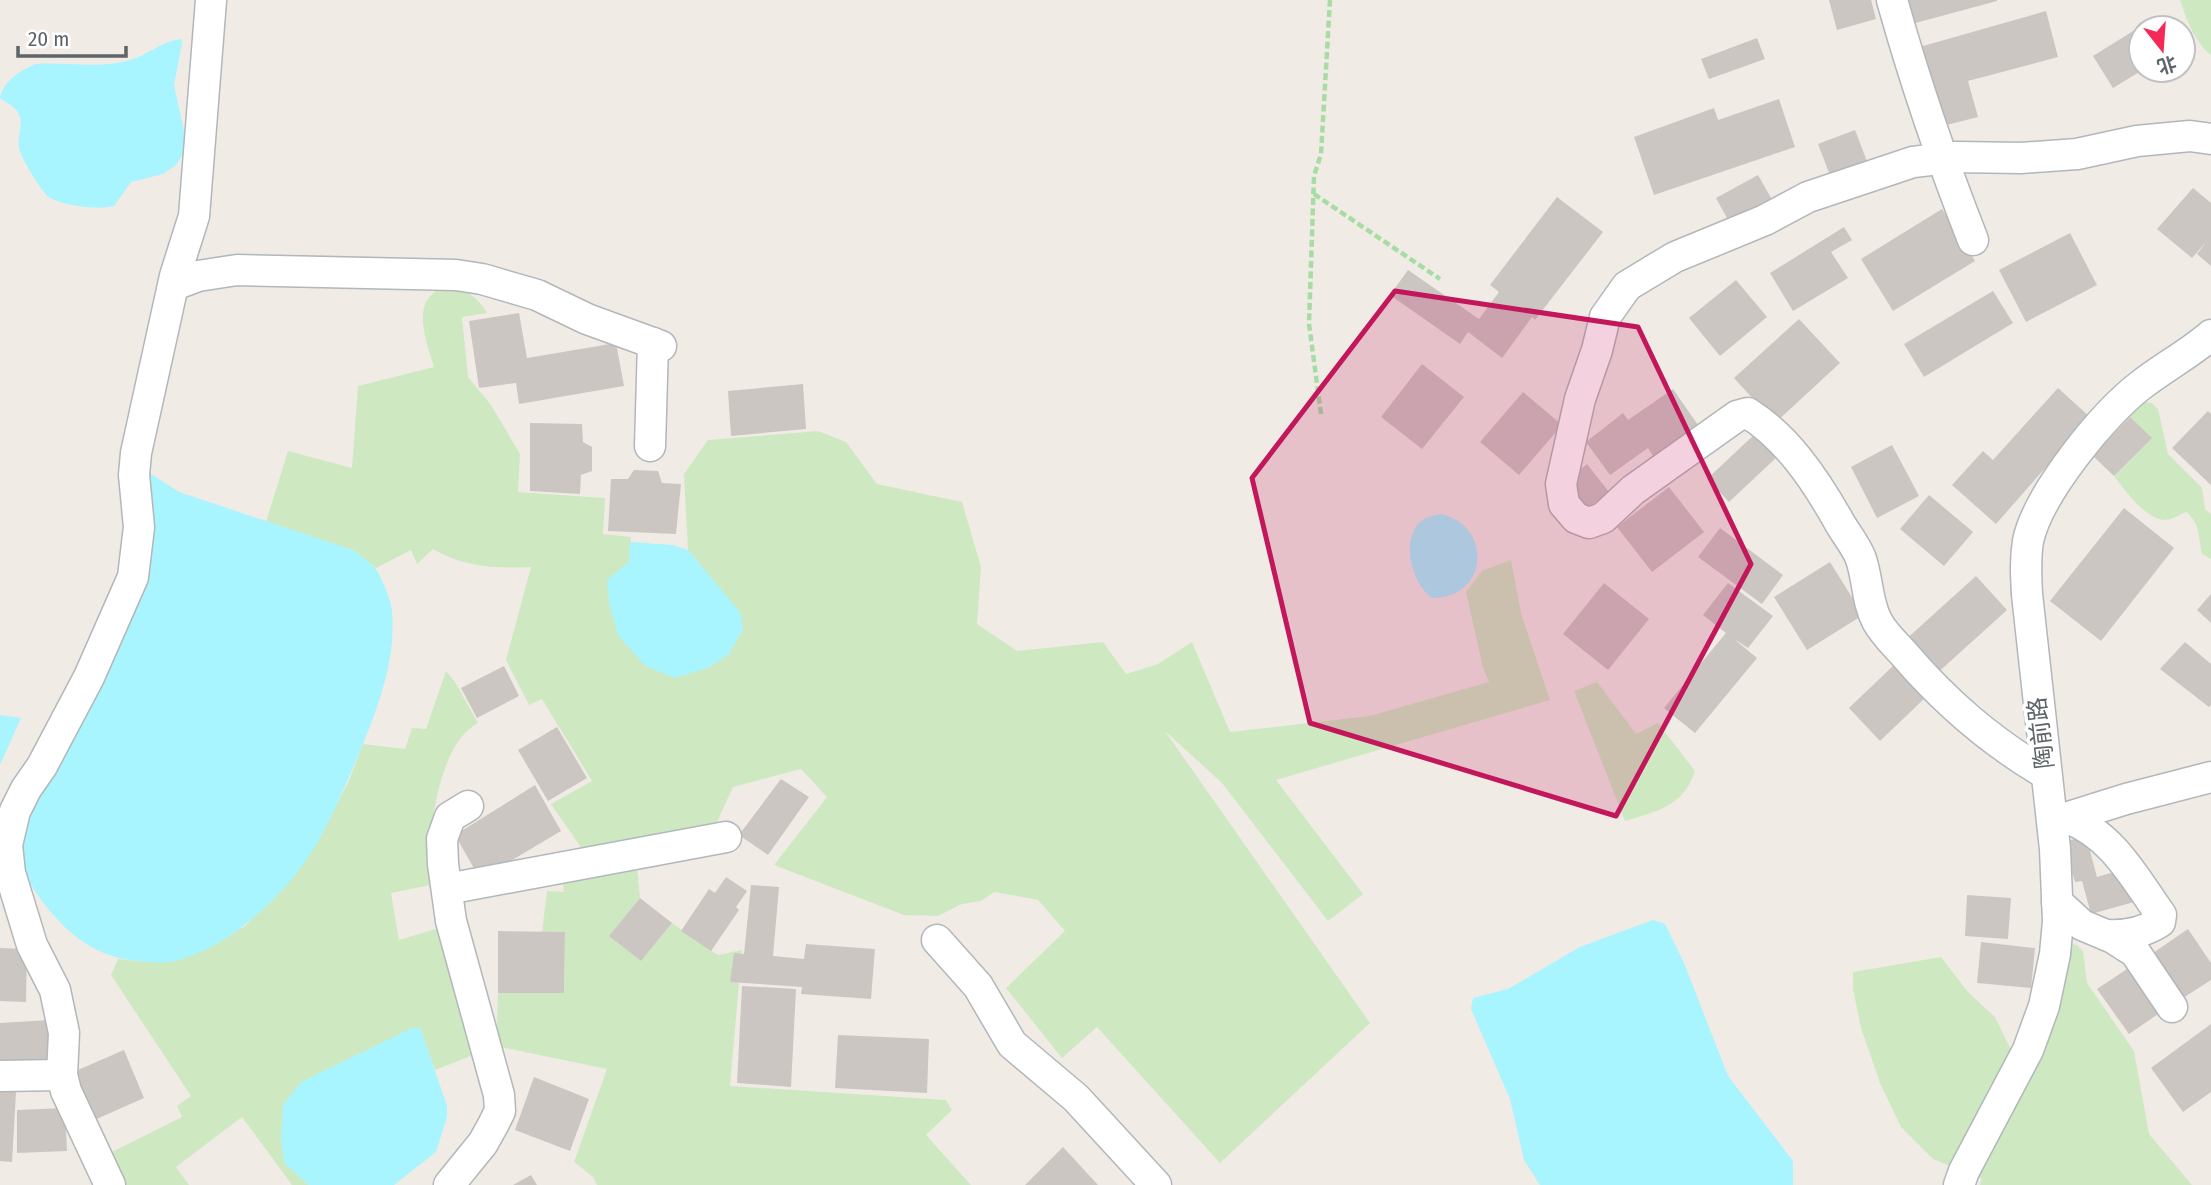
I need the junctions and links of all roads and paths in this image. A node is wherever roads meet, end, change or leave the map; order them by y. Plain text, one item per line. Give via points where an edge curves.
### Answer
1 (211, 0) edge
2 (1330, 0) edge
3 (1892, 0) edge
4 (2211, 139) edge
5 (1942, 159) junction
6 (1313, 193) junction
7 (1973, 240) dead end
8 (1440, 279) dead end
9 (174, 285) junction
10 (2211, 335) edge
11 (1321, 414) dead end
12 (650, 446) dead end
13 (2046, 774) junction
14 (2211, 777) edge
15 (468, 806) dead end
16 (2059, 820) junction
17 (726, 837) dead end
18 (447, 889) junction
19 (2057, 902) junction
20 (2095, 937) junction
21 (937, 940) dead end
22 (2172, 1007) dead end
23 (62, 1075) junction
24 (0, 1076) edge
25 (110, 1185) edge
26 (449, 1185) edge
27 (1156, 1185) edge
28 (1959, 1185) edge

1 - 9 street via 194,216
2 - 6 path via 1321,155
3 - 5 street
4 - 5 street via 2190,136 2137,141 2066,155
5 - 7 street
5 - 13 street via 1913,162 1808,197 1675,257 1628,286 1605,317 1580,399 1562,494 1576,518 1589,523 1603,518 1710,435 1748,413 1777,437 1822,490 1861,559 1870,603 1887,636 1961,715
6 - 8 path
6 - 11 path via 1309,324
9 - 12 street via 237,270 456,275 537,295 657,344
9 - 23 street via 136,453 139,527 133,577 89,677 15,811 7,845 10,873 32,945 55,990 64,1033
10 - 13 street, 陶前路 via 2140,385 2111,412 2054,488 2029,538 2027,594
13 - 16 street, 陶前路
14 - 16 street
15 - 18 street via 450,817 442,839
16 - 19 street, 陶前路
16 - 20 street via 2084,824 2114,849 2161,915 2160,922 2135,934
17 - 18 street
18 - 26 street via 451,921 500,1111 484,1143
19 - 20 street
19 - 28 street, 陶前路 via 2055,954 2044,1006 2028,1050
20 - 22 street via 2135,952
21 - 27 street via 978,986 1012,1044 1076,1098
23 - 24 street
23 - 25 street

